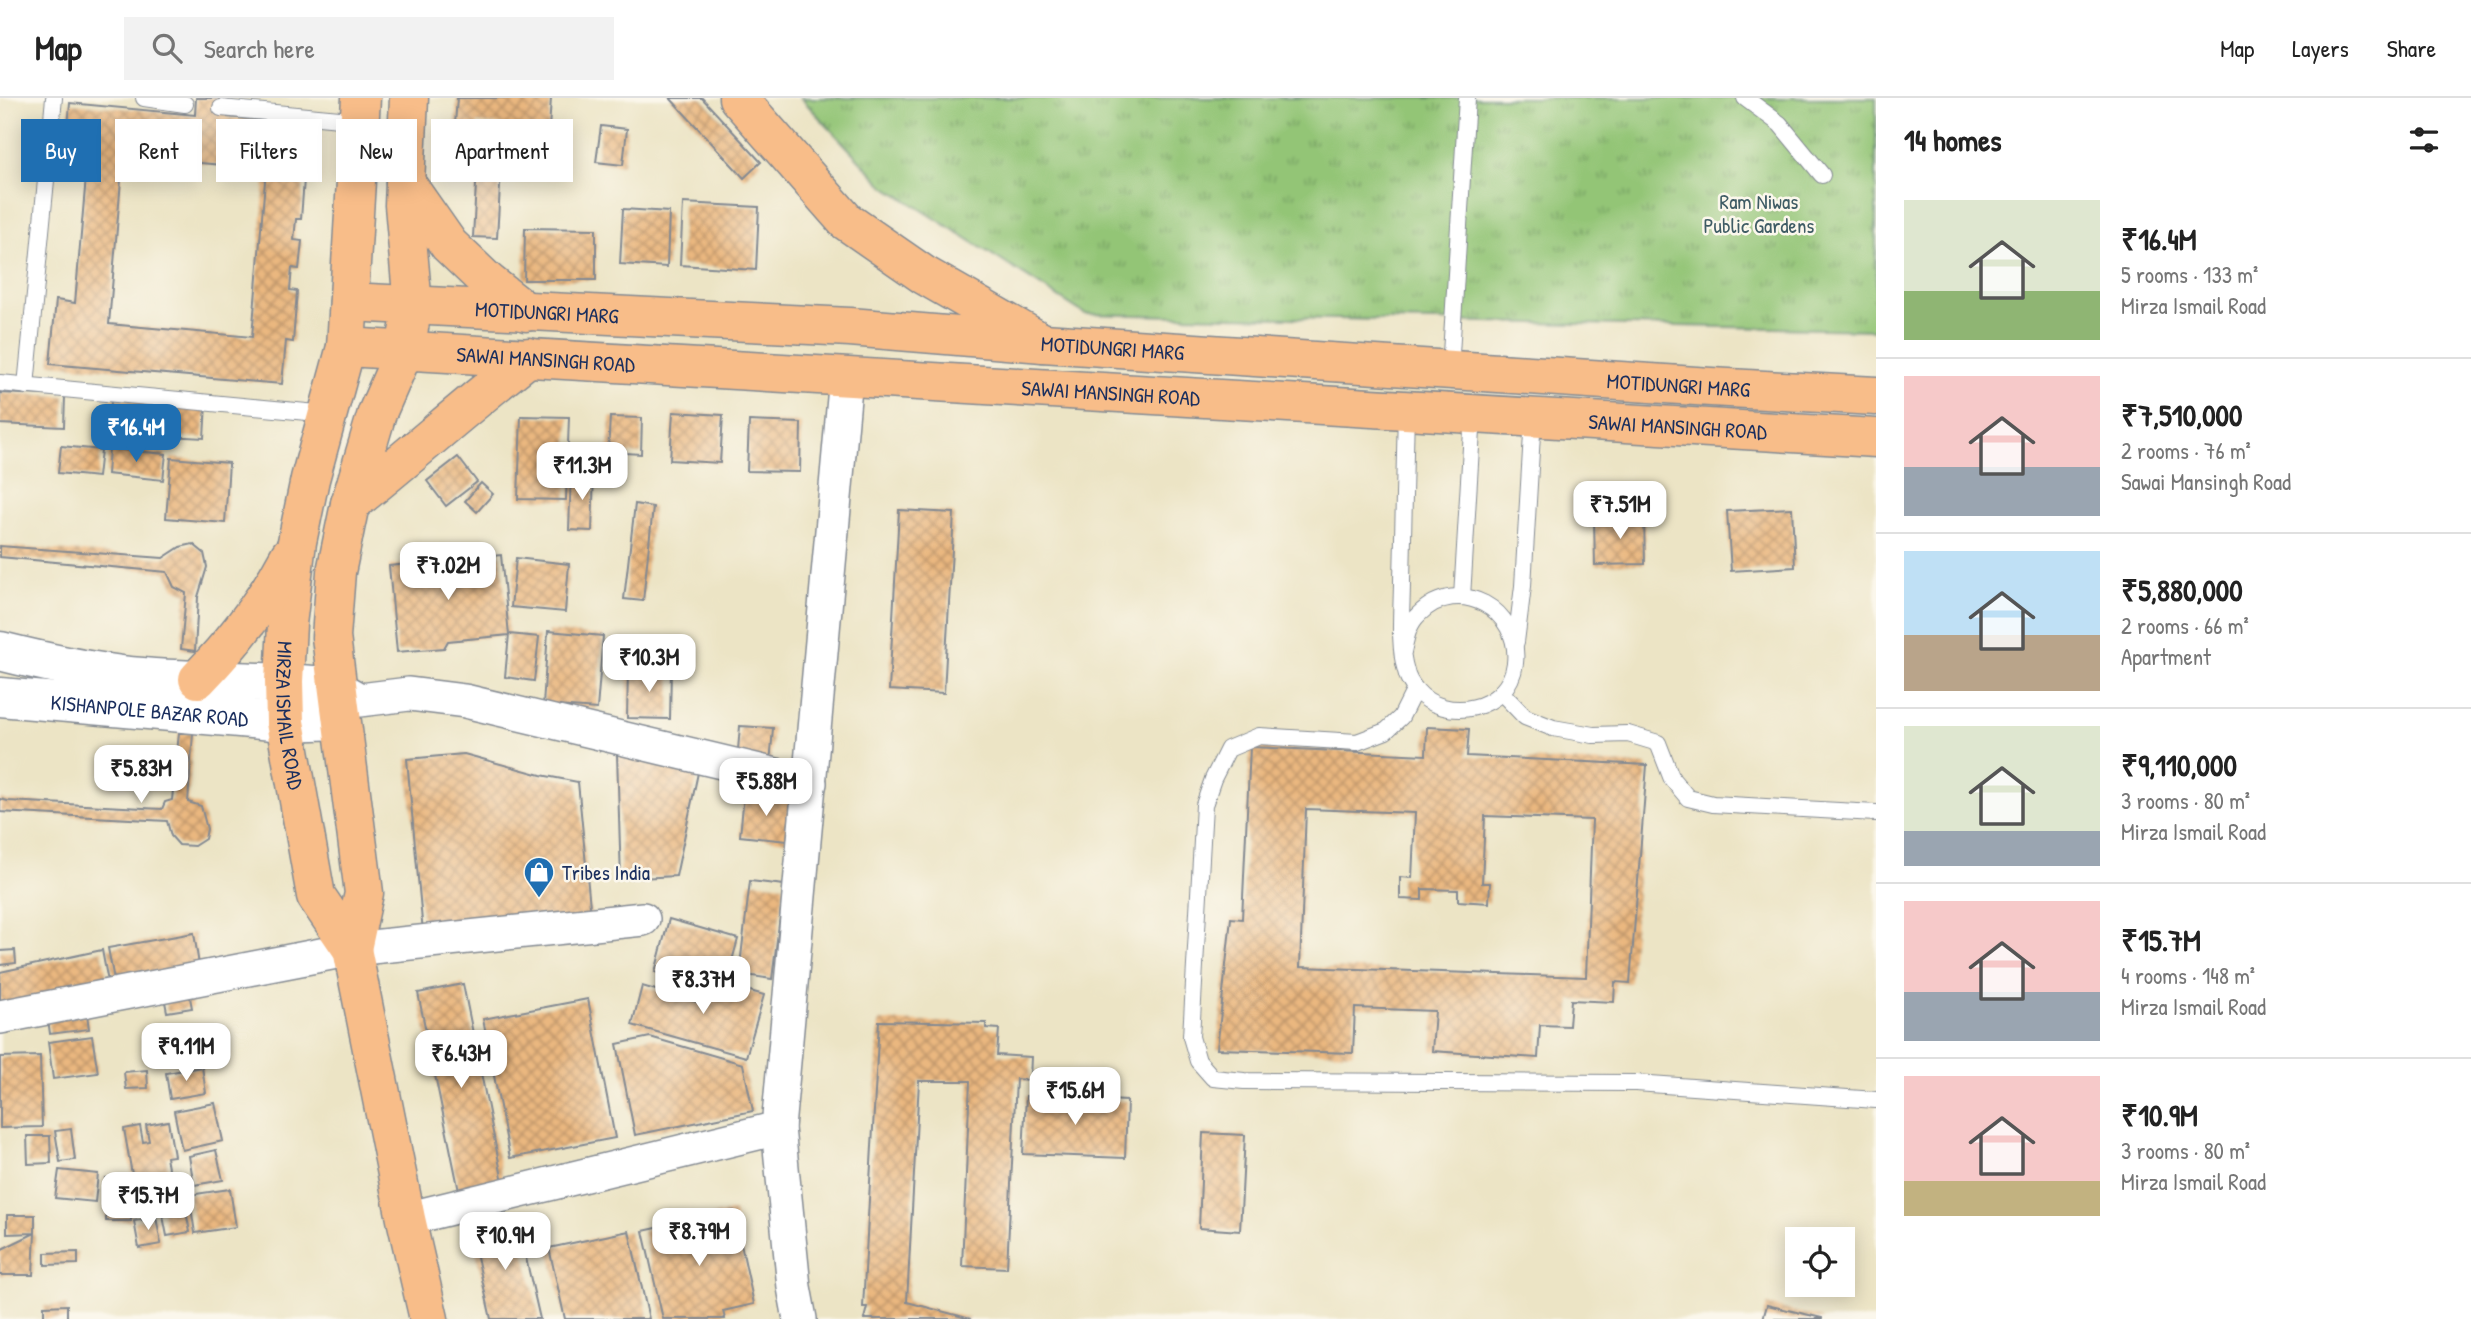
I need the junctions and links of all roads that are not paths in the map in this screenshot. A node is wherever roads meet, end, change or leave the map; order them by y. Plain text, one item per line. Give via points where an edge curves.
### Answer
1 (54, 98) edge
2 (144, 98) edge
3 (409, 98) edge
4 (738, 98) edge
5 (1467, 98) edge
6 (1745, 98) edge
7 (185, 104) dead end
8 (221, 108) dead end
9 (361, 109) edge
10 (408, 119) edge
11 (1822, 175) dead end
12 (405, 182) joint
13 (349, 302) junction
14 (413, 306) junction
15 (526, 312) junction
16 (1043, 343) junction
17 (346, 346) junction
18 (405, 349) junction
19 (529, 357) junction
20 (1450, 370) junction
21 (846, 376) junction
22 (0, 383) edge
23 (26, 386) junction
24 (1876, 396) edge
25 (1406, 410) junction
26 (328, 414) junction
27 (1473, 414) junction
28 (1532, 417) junction
29 (1876, 438) edge
30 (350, 504) junction
31 (297, 542) junction
32 (1462, 597) junction
33 (1515, 645) junction
34 (0, 651) edge
35 (1403, 652) junction
36 (198, 679) junction
37 (284, 681) junction
38 (1415, 689) junction
39 (1501, 692) junction
40 (0, 697) edge
41 (346, 702) junction
42 (285, 722) junction
43 (810, 783) junction
44 (1876, 813) edge
45 (643, 919) dead end
46 (352, 949) junction
47 (0, 1017) edge
48 (1876, 1100) edge
49 (778, 1128) junction
50 (406, 1219) junction
51 (429, 1319) edge
52 (800, 1319) edge

1 - 23 lane
2 - 7 lane
3 - 10 main road, MIRZA ISMAIL ROAD
4 - 16 main road via 846,220 924,275
5 - 20 lane
6 - 11 lane via 1780,124
8 - 9 lane
9 - 13 main road, MIRZA ISMAIL ROAD
12 - 14 main road, MIRZA ISMAIL ROAD
12 - 15 main road via 449,245
13 - 14 main road, MOTIDUNGRI MARG
13 - 17 main road, MIRZA ISMAIL ROAD
14 - 15 main road, MOTIDUNGRI MARG
14 - 18 main road, MIRZA ISMAIL ROAD
15 - 16 main road, MOTIDUNGRI MARG via 850,327
16 - 20 main road, MOTIDUNGRI MARG
17 - 18 main road, SAWAI MANSINGH ROAD
17 - 26 main road, MIRZA ISMAIL ROAD
18 - 19 main road, SAWAI MANSINGH ROAD
18 - 30 main road, MIRZA ISMAIL ROAD via 377,413
19 - 21 main road, SAWAI MANSINGH ROAD
19 - 30 main road
20 - 24 main road, MOTIDUNGRI MARG
21 - 25 main road, SAWAI MANSINGH ROAD
21 - 43 street
22 - 23 lane
23 - 26 lane
25 - 27 main road, SAWAI MANSINGH ROAD
25 - 35 lane
26 - 31 main road, MIRZA ISMAIL ROAD
27 - 28 main road, SAWAI MANSINGH ROAD
27 - 32 lane
28 - 29 main road, SAWAI MANSINGH ROAD
28 - 33 lane via 1523,586
30 - 41 main road, MIRZA ISMAIL ROAD via 336,572 331,637
31 - 36 main road via 254,613
31 - 37 main road, MIRZA ISMAIL ROAD
32 - 33 lane via 1497,611 1509,626
32 - 35 lane via 1434,603 1418,614
33 - 39 lane via 1514,665
34 - 36 street via 123,675
35 - 38 lane
36 - 37 street
37 - 41 street
37 - 42 main road, MIRZA ISMAIL ROAD
38 - 39 lane via 1448,709 1486,704
38 - 48 lane via 1401,716 1386,731 1357,742 1259,737 1228,749 1204,805 1191,1037 1198,1061 1213,1078 1636,1083
39 - 44 lane via 1525,717 1553,728 1593,735 1628,734 1658,743 1672,779 1688,798 1713,804
40 - 42 street, KISHANPOLE BAZAR ROAD
41 - 42 street, KISHANPOLE BAZAR ROAD
41 - 43 street via 409,694 465,701
41 - 46 main road, MIRZA ISMAIL ROAD via 364,893
42 - 46 main road, MIRZA ISMAIL ROAD via 316,896
43 - 49 street
45 - 46 street
46 - 47 street
46 - 50 main road, MIRZA ISMAIL ROAD
49 - 50 street
49 - 52 street
50 - 51 main road, MIRZA ISMAIL ROAD

